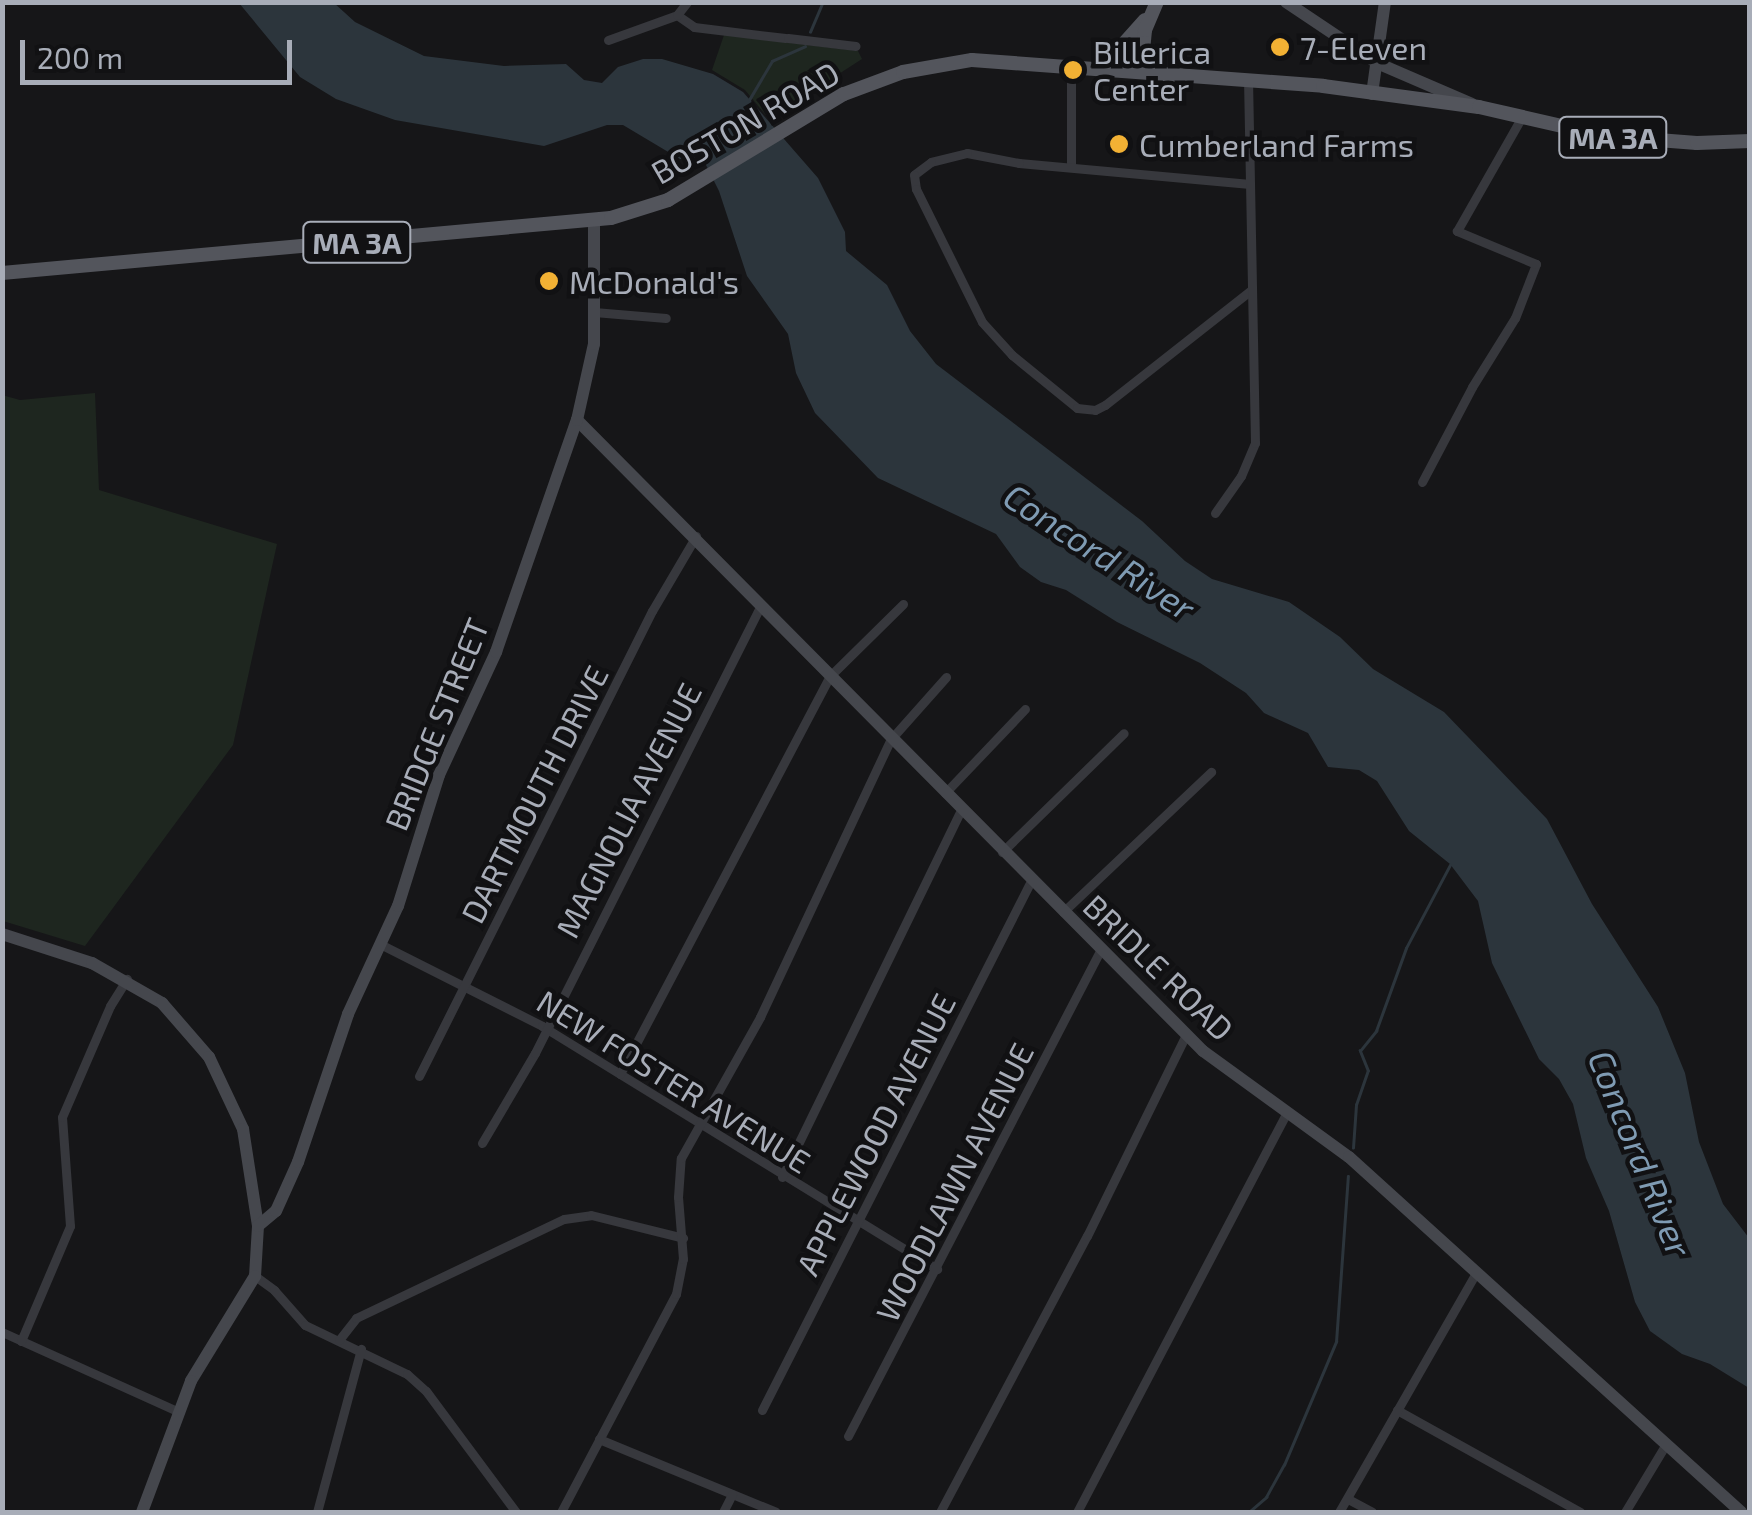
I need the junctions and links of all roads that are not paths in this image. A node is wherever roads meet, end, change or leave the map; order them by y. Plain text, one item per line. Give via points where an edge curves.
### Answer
1 (687, 2) edge
2 (1286, 2) edge
3 (1385, 2) edge
4 (1153, 9) edge
5 (677, 15) junction
6 (1382, 29) junction
7 (608, 40) dead end
8 (856, 46) dead end
9 (1352, 46) junction
10 (1378, 63) junction
11 (1071, 64) junction
12 (1103, 67) junction
13 (1141, 71) junction
14 (1248, 80) junction
15 (1372, 94) junction
16 (1479, 107) junction
17 (1520, 120) junction
18 (1750, 141) edge
19 (1071, 167) junction
20 (1250, 184) junction
21 (594, 220) junction
22 (2, 274) edge
23 (1252, 290) junction
24 (594, 312) junction
25 (666, 318) dead end
26 (577, 420) junction
27 (1422, 482) dead end
28 (1215, 513) dead end
29 (696, 536) junction
30 (762, 604) junction
31 (903, 604) dead end
32 (946, 676) dead end
33 (829, 677) junction
34 (1025, 709) dead end
35 (1124, 733) dead end
36 (891, 739) junction
37 (1211, 772) dead end
38 (944, 793) junction
39 (961, 810) junction
40 (1002, 852) junction
41 (1031, 880) junction
42 (1063, 912) junction
43 (2, 934) edge
44 (380, 944) junction
45 (1101, 950) junction
46 (127, 979) junction
47 (465, 987) junction
48 (546, 1028) junction
49 (1186, 1035) junction
50 (620, 1074) junction
51 (418, 1076) dead end
52 (1286, 1114) junction
53 (698, 1125) junction
54 (482, 1144) dead end
55 (782, 1176) junction
56 (858, 1222) junction
57 (258, 1226) junction
58 (682, 1238) junction
59 (937, 1268) junction
60 (1476, 1273) junction
61 (255, 1276) junction
62 (2, 1332) edge
63 (21, 1340) junction
64 (340, 1340) junction
65 (362, 1350) junction
66 (177, 1410) junction
67 (762, 1410) dead end
68 (1396, 1410) junction
69 (848, 1436) dead end
70 (599, 1439) junction
71 (1666, 1444) junction
72 (732, 1494) junction
73 (1348, 1500) junction
74 (142, 1512) edge
75 (317, 1512) edge
76 (516, 1512) edge
77 (561, 1512) edge
78 (723, 1512) edge
79 (776, 1512) edge
80 (940, 1512) edge
81 (1078, 1512) edge
82 (1340, 1512) edge
83 (1372, 1512) edge
84 (1580, 1512) edge
85 (1625, 1512) edge
86 (1738, 1512) edge

1 - 5 street
2 - 9 main road
3 - 6 main road
4 - 12 main road
4 - 13 main road
5 - 7 street
5 - 8 street via 694,27
6 - 9 main road
6 - 10 main road
9 - 10 main road
10 - 15 main road
10 - 16 main road
11 - 12 main road, BOSTON ROAD / MA 3A
11 - 19 street
11 - 21 main road, BOSTON ROAD / MA 3A via 938,64 879,80 791,122 653,207
12 - 13 main road, BOSTON ROAD / MA 3A
13 - 14 main road, BOSTON ROAD / MA 3A
14 - 15 main road, BOSTON ROAD / MA 3A
14 - 20 street
15 - 16 main road, BOSTON ROAD / MA 3A
16 - 17 main road, BOSTON ROAD / MA 3A
17 - 18 main road, BOSTON ROAD / MA 3A via 1658,142
17 - 27 street via 1456,231 1536,264 1515,318
19 - 20 street
19 - 23 street via 967,153 931,162 914,175 982,322 1067,401 1087,410 1105,405
20 - 23 street
21 - 22 main road, BOSTON ROAD / MA 3A
21 - 24 main road, BRIDGE STREET
23 - 28 street via 1255,443
24 - 25 street
24 - 26 main road, BRIDGE STREET via 589,379
26 - 29 main road, BRIDLE ROAD
26 - 44 main road, BRIDGE STREET via 496,652 439,775
29 - 30 main road, BRIDLE ROAD
29 - 47 street, DARTMOUTH DRIVE via 652,610
30 - 33 main road, BRIDLE ROAD
30 - 48 street, MAGNOLIA AVENUE
31 - 33 street
32 - 36 street
33 - 36 main road, BRIDLE ROAD
33 - 50 street
34 - 38 street
35 - 40 street
36 - 38 main road, BRIDLE ROAD
36 - 53 street via 760,1017
37 - 42 street
38 - 39 main road, BRIDLE ROAD
39 - 40 main road, BRIDLE ROAD
39 - 55 street
40 - 41 main road, BRIDLE ROAD
41 - 42 main road, BRIDLE ROAD
41 - 56 street, APPLEWOOD AVENUE
42 - 45 main road, BRIDLE ROAD
43 - 46 main road
44 - 47 street, NEW FOSTER AVENUE
44 - 57 main road, BRIDGE STREET via 348,1014 286,1192
45 - 49 main road, BRIDLE ROAD
45 - 59 street, WOODLAWN AVENUE
46 - 57 main road via 183,1024 224,1081 243,1129
46 - 63 street via 62,1117 70,1226
47 - 48 street, NEW FOSTER AVENUE
47 - 51 street, DARTMOUTH DRIVE
48 - 50 street, NEW FOSTER AVENUE
48 - 54 street, MAGNOLIA AVENUE
49 - 52 main road, BRIDLE ROAD
49 - 80 street
50 - 53 street, NEW FOSTER AVENUE
52 - 60 main road, BRIDLE ROAD via 1349,1157
52 - 81 street
53 - 55 street, NEW FOSTER AVENUE
53 - 58 street via 678,1176
55 - 56 street, NEW FOSTER AVENUE
56 - 59 street, NEW FOSTER AVENUE
56 - 67 street, APPLEWOOD AVENUE
57 - 61 main road
58 - 64 street via 591,1215 564,1219 356,1318
58 - 70 street via 676,1294
59 - 69 street, WOODLAWN AVENUE
60 - 68 street
60 - 71 main road, BRIDLE ROAD
61 - 64 street via 305,1324
61 - 66 main road
62 - 63 street
63 - 66 street
64 - 65 street
65 - 75 street
65 - 76 street via 426,1392
66 - 74 main road
68 - 73 street
68 - 84 street
70 - 72 street
70 - 77 street
71 - 85 street
71 - 86 main road, BRIDLE ROAD
72 - 78 street
72 - 79 street
73 - 82 street
73 - 83 street

